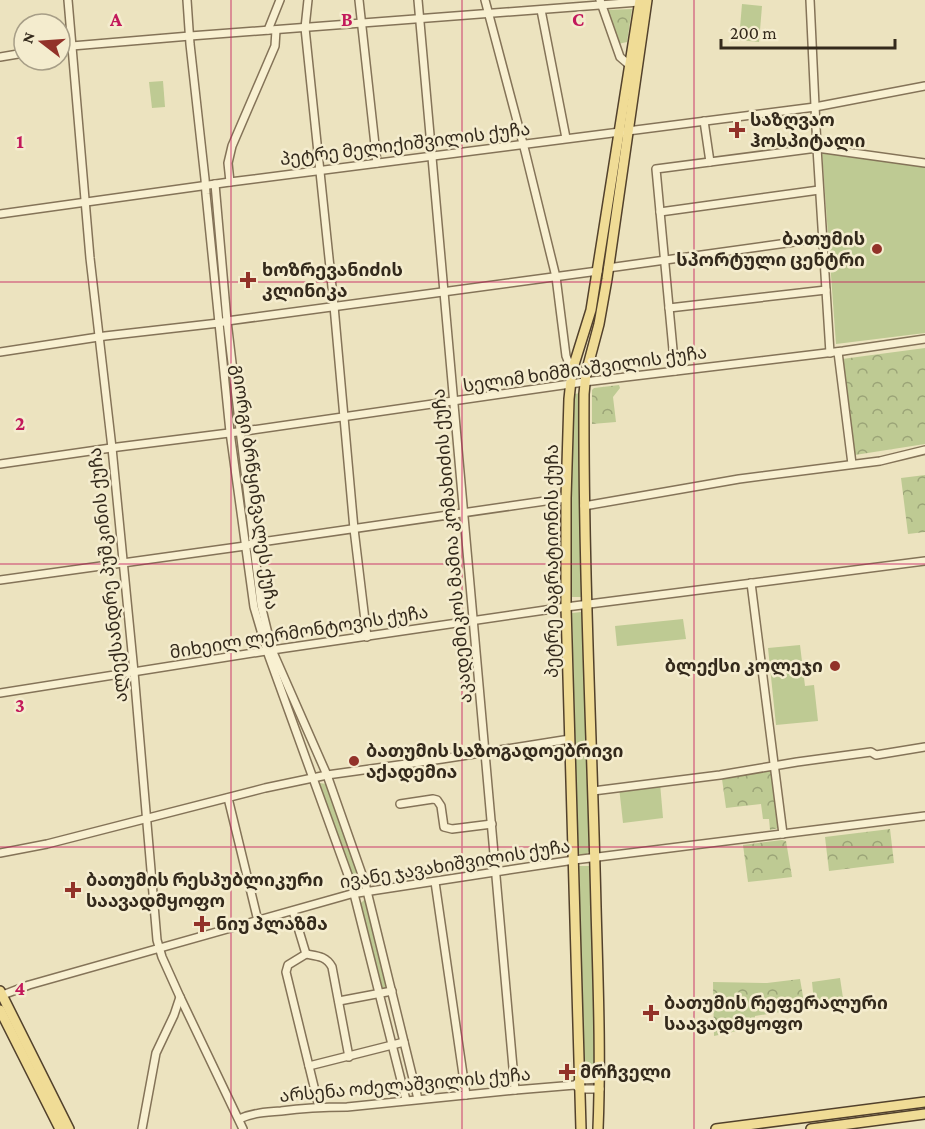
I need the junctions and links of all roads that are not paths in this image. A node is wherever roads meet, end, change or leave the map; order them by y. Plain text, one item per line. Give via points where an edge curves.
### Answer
1 (187, 0) edge
2 (280, 0) edge
3 (308, 0) edge
4 (359, 0) edge
5 (418, 0) edge
6 (485, 0) edge
7 (550, 0) edge
8 (810, 0) edge
9 (642, 1) edge
10 (601, 3) edge
11 (545, 10) junction
12 (489, 14) junction
13 (421, 19) junction
14 (361, 23) junction
15 (305, 28) junction
16 (272, 30) junction
17 (190, 36) junction
18 (72, 45) joint
19 (630, 63) junction
20 (925, 86) edge
21 (815, 107) junction
22 (704, 121) junction
23 (623, 132) junction
24 (566, 138) junction
25 (523, 144) junction
26 (817, 148) junction
27 (433, 156) junction
28 (710, 162) junction
29 (377, 163) junction
30 (925, 163) edge
31 (319, 170) junction
32 (230, 182) junction
33 (216, 184) junction
34 (205, 186) junction
35 (819, 190) junction
36 (85, 203) junction
37 (660, 212) junction
38 (0, 214) edge
39 (822, 238) junction
40 (664, 261) junction
41 (608, 268) junction
42 (598, 271) junction
43 (556, 277) junction
44 (826, 290) junction
45 (445, 292) junction
46 (334, 306) junction
47 (669, 309) junction
48 (227, 321) junction
49 (219, 323) junction
50 (99, 337) junction
51 (925, 339) edge
52 (0, 352) edge
53 (838, 352) junction
54 (830, 353) junction
55 (572, 371) junction
56 (675, 371) junction
57 (584, 382) junction
58 (570, 385) junction
59 (454, 402) junction
60 (343, 417) junction
61 (240, 431) junction
62 (230, 432) junction
63 (112, 448) junction
64 (925, 450) edge
65 (0, 464) edge
66 (852, 464) junction
67 (566, 498) junction
68 (584, 506) junction
69 (464, 513) junction
70 (354, 529) junction
71 (254, 543) junction
72 (245, 546) junction
73 (925, 561) edge
74 (123, 562) junction
75 (0, 580) edge
76 (751, 583) junction
77 (586, 604) junction
78 (566, 607) junction
79 (474, 621) junction
80 (367, 637) junction
81 (270, 651) junction
82 (134, 672) junction
83 (0, 693) edge
84 (570, 739) junction
85 (925, 747) edge
86 (486, 753) junction
87 (774, 766) junction
88 (327, 775) junction
89 (312, 778) junction
90 (593, 790) junction
91 (228, 798) junction
92 (400, 804) dead end
93 (925, 816) edge
94 (145, 818) junction
95 (492, 824) junction
96 (783, 834) junction
97 (0, 853) edge
98 (595, 858) junction
99 (574, 860) junction
100 (496, 872) junction
101 (435, 882) junction
102 (367, 891) junction
103 (354, 893) junction
104 (293, 911) junction
105 (258, 921) junction
106 (159, 948) junction
107 (306, 954) junction
108 (392, 991) junction
109 (378, 993) junction
110 (1, 994) edge
111 (180, 997) junction
112 (339, 1001) junction
113 (0, 1010) edge
114 (404, 1042) junction
115 (392, 1045) junction
116 (349, 1057) junction
117 (309, 1066) junction
118 (600, 1084) junction
119 (578, 1085) junction
120 (515, 1090) junction
121 (466, 1095) junction
122 (418, 1099) junction
123 (405, 1100) junction
124 (925, 1102) edge
125 (599, 1103) junction
126 (319, 1107) junction
127 (925, 1114) edge
128 (238, 1119) junction
129 (60, 1129) edge
130 (69, 1129) edge
131 (142, 1129) edge
132 (243, 1129) edge
133 (581, 1129) edge
134 (598, 1129) edge
135 (608, 1129) edge
136 (716, 1129) edge
137 (811, 1129) edge

1 - 17 street, გიორგი ბრწყინვალეს ქუჩა
2 - 16 street
3 - 15 street
4 - 14 street
5 - 13 street, აკადემიკოს მამია კომახიძის ქუჩა
6 - 12 street
7 - 11 street
8 - 21 street
9 - 10 street
9 - 19 main road, პეტრე ბაგრატიონის ქუჩა
9 - 23 main road, პეტრე ბაგრატიონის ქუჩა
10 - 11 street
10 - 19 street via 620,57
11 - 12 street
11 - 24 street
12 - 13 street
12 - 25 street
13 - 14 street
13 - 27 street, აკადემიკოს მამია კომახიძის ქუჩა
14 - 15 street
14 - 29 street
15 - 16 street
15 - 31 street
16 - 17 street
16 - 32 street via 275,46 232,147 228,163
17 - 18 street
17 - 34 street, გიორგი ბრწყინვალეს ქუჩა
18 - 36 street, ალექსანდრე პუშკინის ქუჩა
19 - 23 main road, პეტრე ბაგრატიონის ქუჩა
20 - 21 street, პეტრე მელიქიშვილის ქუჩა
21 - 22 street, პეტრე მელიქიშვილის ქუჩა
21 - 26 street
22 - 23 street, პეტრე მელიქიშვილის ქუჩა
22 - 28 street
23 - 24 street, პეტრე მელიქიშვილის ქუჩა
23 - 41 main road, პეტრე ბაგრატიონის ქუჩა
23 - 42 main road, პეტრე ბაგრატიონის ქუჩა
24 - 25 street, პეტრე მელიქიშვილის ქუჩა
25 - 27 street, პეტრე მელიქიშვილის ქუჩა
25 - 43 street
26 - 28 street
26 - 30 street
26 - 35 street
27 - 29 street, პეტრე მელიქიშვილის ქუჩა
27 - 45 street, აკადემიკოს მამია კომახიძის ქუჩა
28 - 37 street via 656,169
29 - 31 street, პეტრე მელიქიშვილის ქუჩა
31 - 32 street, პეტრე მელიქიშვილის ქუჩა
31 - 46 street
32 - 33 street, პეტრე მელიქიშვილის ქუჩა
33 - 34 street, პეტრე მელიქიშვილის ქუჩა
33 - 48 street, გიორგი ბრწყინვალეს ქუჩა
34 - 36 street, პეტრე მელიქიშვილის ქუჩა
34 - 49 street, გიორგი ბრწყინვალეს ქუჩა
35 - 37 street
35 - 39 street
36 - 38 street, პეტრე მელიქიშვილის ქუჩა
36 - 50 street, ალექსანდრე პუშკინის ქუჩა
37 - 40 street
39 - 40 street
39 - 44 street
40 - 41 street
40 - 47 street
41 - 57 main road, პეტრე ბაგრატიონის ქუჩა
42 - 43 street
42 - 55 main road, პეტრე ბაგრატიონის ქუჩა via 591,310
43 - 45 street
43 - 55 street via 566,356
44 - 47 street
44 - 54 street
45 - 46 street
45 - 59 street, აკადემიკოს მამია კომახიძის ქუჩა
46 - 48 street
46 - 60 street
47 - 56 street
48 - 49 street
48 - 61 street, გიორგი ბრწყინვალეს ქუჩა
49 - 50 street
49 - 62 street, გიორგი ბრწყინვალეს ქუჩა
50 - 52 street
50 - 63 street, ალექსანდრე პუშკინის ქუჩა
51 - 53 street, სელიმ ხიმშიაშვილის ქუჩა
53 - 54 street, სელიმ ხიმშიაშვილის ქუჩა
53 - 66 street
54 - 56 street, სელიმ ხიმშიაშვილის ქუჩა
55 - 58 main road, პეტრე ბაგრატიონის ქუჩა
56 - 57 street, სელიმ ხიმშიაშვილის ქუჩა
57 - 58 street, სელიმ ხიმშიაშვილის ქუჩა
57 - 68 main road, პეტრე ბაგრატიონის ქუჩა
58 - 59 street, სელიმ ხიმშიაშვილის ქუჩა
58 - 67 main road, პეტრე ბაგრატიონის ქუჩა
59 - 60 street, სელიმ ხიმშიაშვილის ქუჩა
59 - 69 street, აკადემიკოს მამია კომახიძის ქუჩა
60 - 61 street, სელიმ ხიმშიაშვილის ქუჩა
60 - 70 street
61 - 62 street, სელიმ ხიმშიაშვილის ქუჩა
61 - 71 street, გიორგი ბრწყინვალეს ქუჩა
62 - 63 street, სელიმ ხიმშიაშვილის ქუჩა
62 - 72 street, გიორგი ბრწყინვალეს ქუჩა
63 - 65 street, სელიმ ხიმშიაშვილის ქუჩა
63 - 74 street, ალექსანდრე პუშკინის ქუჩა
64 - 66 street
66 - 68 street
67 - 69 street
67 - 78 main road, პეტრე ბაგრატიონის ქუჩა
68 - 77 main road, პეტრე ბაგრატიონის ქუჩა
69 - 70 street
69 - 79 street, აკადემიკოს მამია კომახიძის ქუჩა
70 - 71 street
70 - 80 street
71 - 72 street
71 - 81 street, გიორგი ბრწყინვალეს ქუჩა
72 - 74 street
72 - 81 street, გიორგი ბრწყინვალეს ქუჩა via 254,607
73 - 76 street, მიხეილ ლერმონტოვის ქუჩა
74 - 75 street
74 - 82 street, ალექსანდრე პუშკინის ქუჩა
76 - 77 street, მიხეილ ლერმონტოვის ქუჩა
76 - 87 street
77 - 78 street, მიხეილ ლერმონტოვის ქუჩა
77 - 90 main road, პეტრე ბაგრატიონის ქუჩა
78 - 79 street, მიხეილ ლერმონტოვის ქუჩა
78 - 84 main road, პეტრე ბაგრატიონის ქუჩა
79 - 80 street, მიხეილ ლერმონტოვის ქუჩა
79 - 86 street, აკადემიკოს მამია კომახიძის ქუჩა
80 - 81 street, მიხეილ ლერმონტოვის ქუჩა
81 - 82 street, მიხეილ ლერმონტოვის ქუჩა
81 - 88 street, გიორგი ბრწყინვალეს ქუჩა
81 - 89 street, გიორგი ბრწყინვალეს ქუჩა
82 - 83 street, მიხეილ ლერმონტოვის ქუჩა
82 - 94 street, ალექსანდრე პუშკინის ქუჩა
84 - 86 street
84 - 99 main road, პეტრე ბაგრატიონის ქუჩა
85 - 87 street
86 - 88 street
86 - 95 street, აკადემიკოს მამია კომახიძის ქუჩა
87 - 90 street
87 - 96 street
88 - 89 street
88 - 102 street, გიორგი ბრწყინვალეს ქუჩა
89 - 91 street
89 - 103 street, გიორგი ბრწყინვალეს ქუჩა
90 - 98 main road, პეტრე ბაგრატიონის ქუჩა
91 - 94 street
91 - 105 street
92 - 95 street via 437,800 447,829
93 - 96 street, ივანე ჯავახიშვილის ქუჩა
94 - 97 street
94 - 106 street, ალექსანდრე პუშკინის ქუჩა
95 - 100 street, აკადემიკოს მამია კომახიძის ქუჩა
96 - 98 street, ივანე ჯავახიშვილის ქუჩა
98 - 99 street, ივანე ჯავახიშვილის ქუჩა
98 - 118 main road, პეტრე ბაგრატიონის ქუჩა
99 - 100 street, ივანე ჯავახიშვილის ქუჩა
99 - 119 main road, პეტრე ბაგრატიონის ქუჩა
100 - 101 street, ივანე ჯავახიშვილის ქუჩა
100 - 120 street, აკადემიკოს მამია კომახიძის ქუჩა
101 - 102 street, ივანე ჯავახიშვილის ქუჩა
101 - 121 street
102 - 103 street, ივანე ჯავახიშვილის ქუჩა
102 - 108 street, გიორგი ბრწყინვალეს ქუჩა
103 - 104 street, ივანე ჯავახიშვილის ქუჩა
103 - 109 street, გიორგი ბრწყინვალეს ქუჩა
104 - 105 street, ივანე ჯავახიშვილის ქუჩა
104 - 107 street
105 - 106 street, ივანე ჯავახიშვილის ქუჩა
106 - 110 street, ივანე ჯავახიშვილის ქუჩა
106 - 111 street, ალექსანდრე პუშკინის ქუჩა
107 - 112 street via 329,961
107 - 117 street via 288,965 286,972
108 - 109 street
108 - 114 street, გიორგი ბრწყინვალეს ქუჩა
109 - 112 street
109 - 115 street, გიორგი ბრწყინვალეს ქუჩა
110 - 130 main road
111 - 128 street, ალექსანდრე პუშკინის ქუჩა
111 - 131 street via 156,1053
112 - 116 street
113 - 129 main road
114 - 115 street
114 - 122 street, გიორგი ბრწყინვალეს ქუჩა
115 - 116 street
115 - 123 street, გიორგი ბრწყინვალეს ქუჩა
116 - 117 street
117 - 126 street
118 - 119 street, არსენა ოძელაშვილის ქუჩა
118 - 125 main road, პეტრე ბაგრატიონის ქუჩა
119 - 120 street, არსენა ოძელაშვილის ქუჩა
119 - 133 main road, პეტრე ბაგრატიონის ქუჩა
120 - 121 street, არსენა ოძელაშვილის ქუჩა
121 - 122 street, არსენა ოძელაშვილის ქუჩა
122 - 123 street, არსენა ოძელაშვილის ქუჩა
123 - 126 street, არსენა ოძელაშვილის ქუჩა
124 - 136 main road
125 - 134 main road, პეტრე ბაგრატიონის ქუჩა
125 - 135 main road
126 - 128 street, არსენა ოძელაშვილის ქუჩა via 248,1114
127 - 137 main road
128 - 132 street, ალექსანდრე პუშკინის ქუჩა

